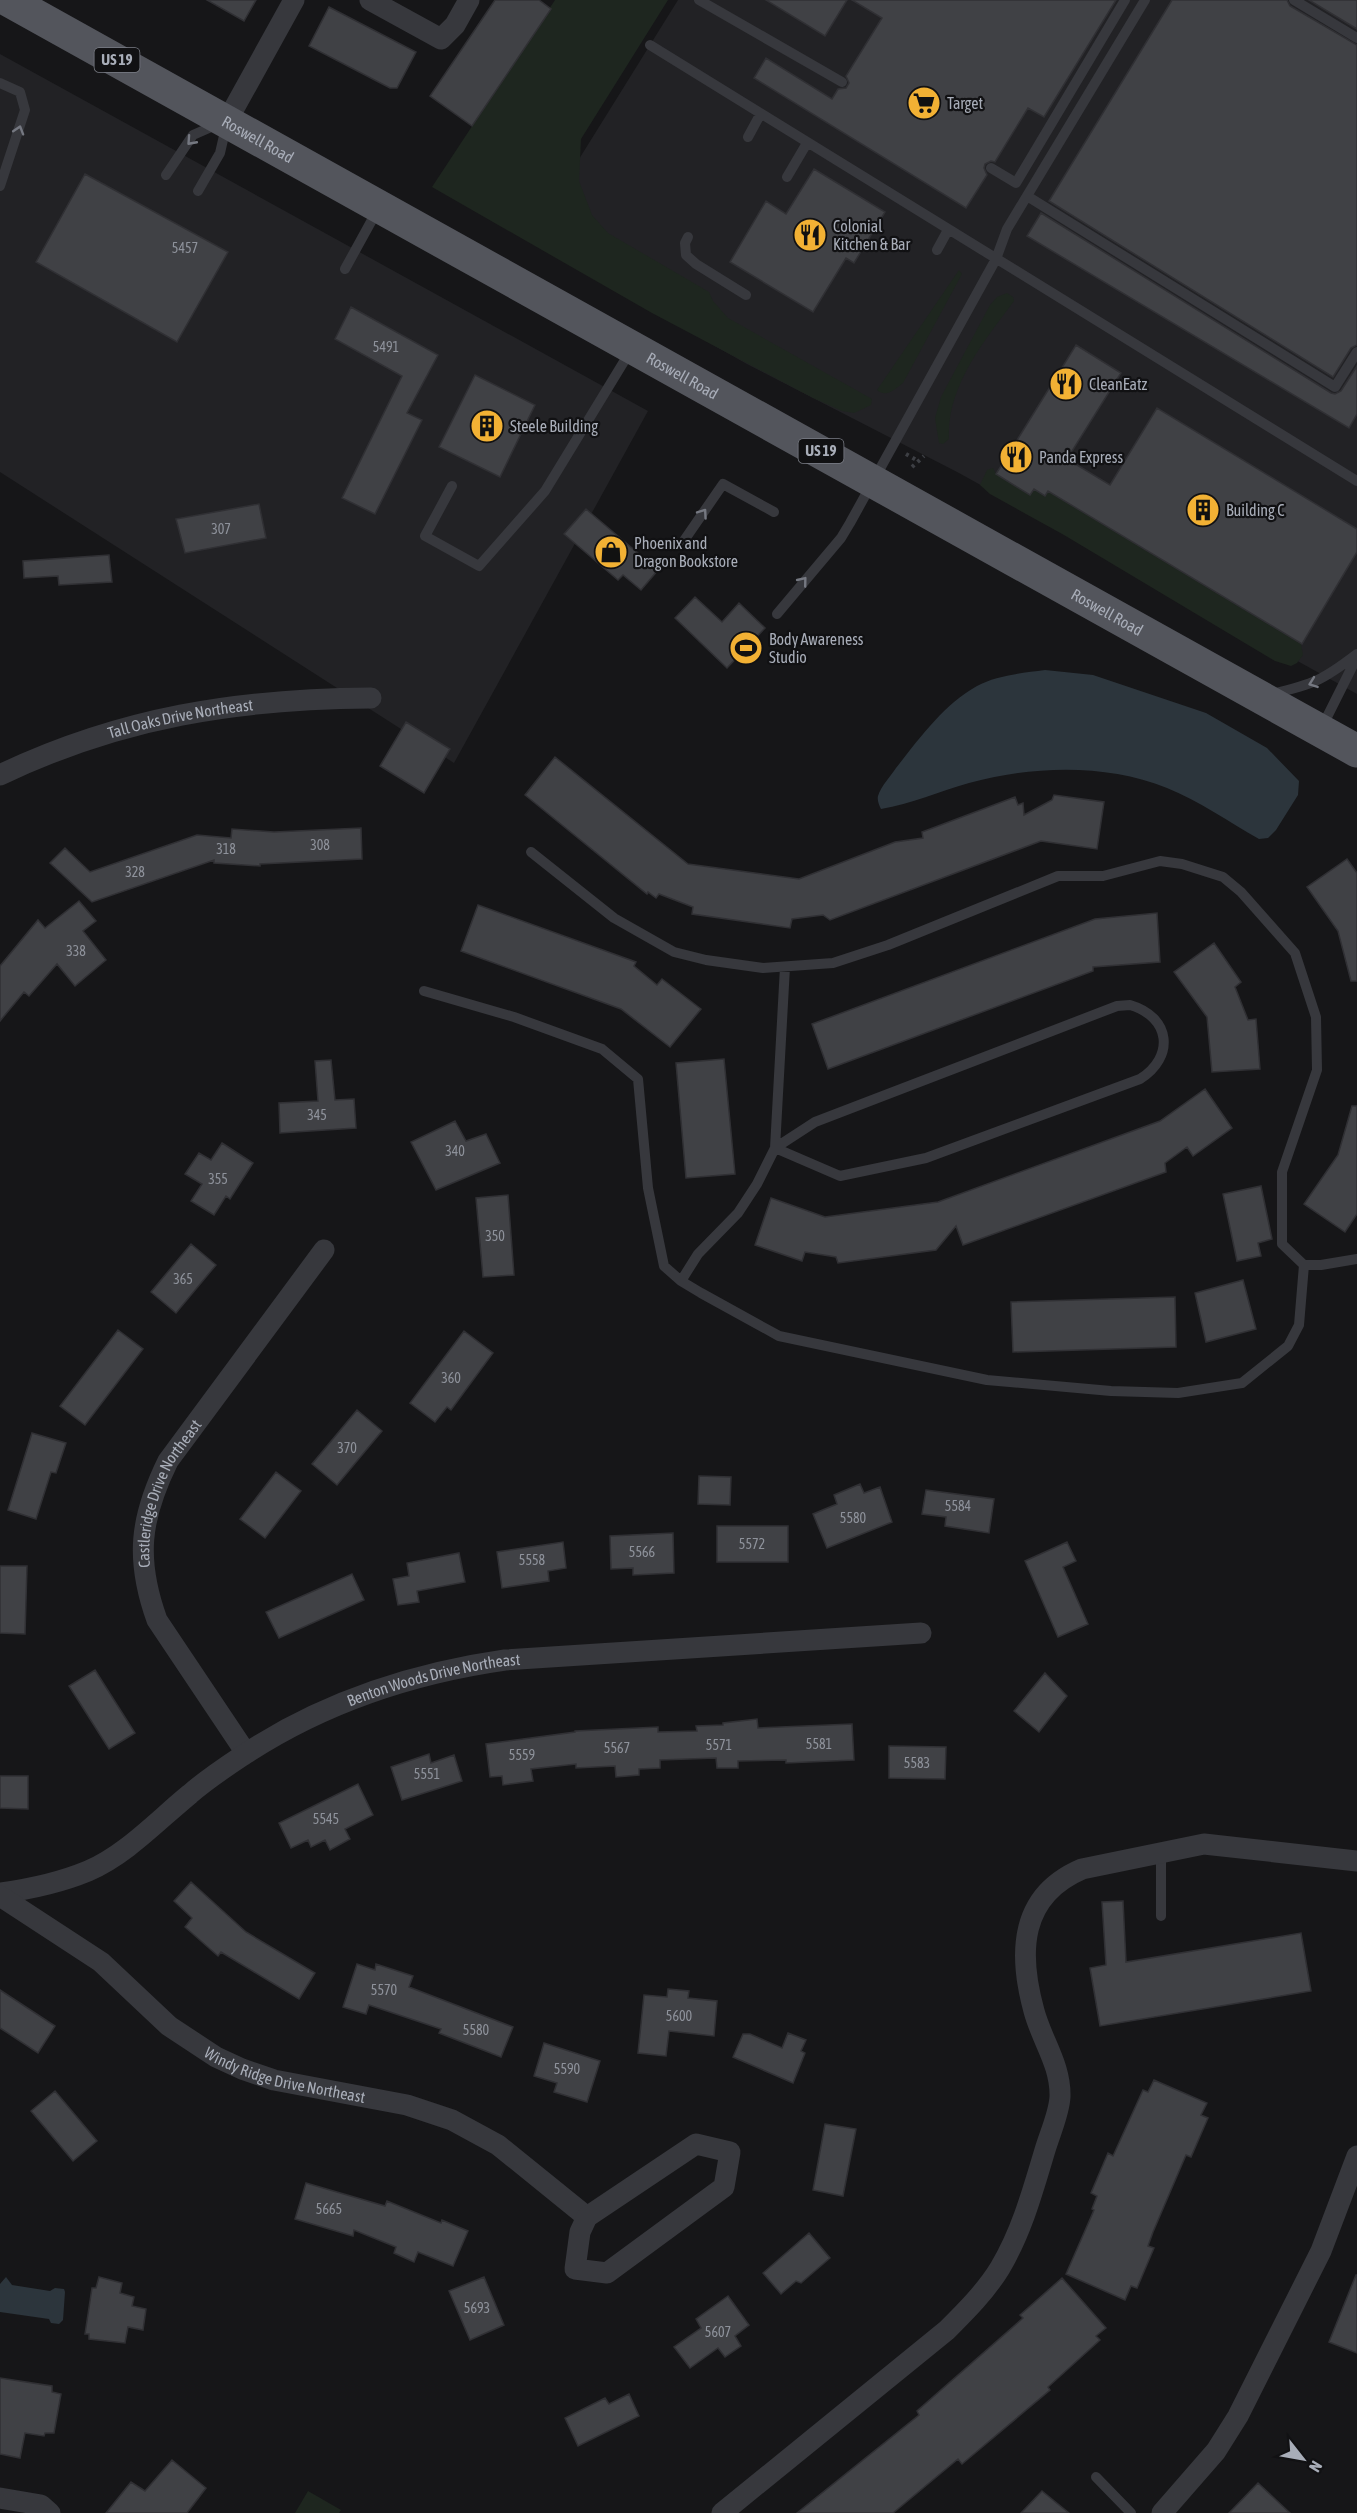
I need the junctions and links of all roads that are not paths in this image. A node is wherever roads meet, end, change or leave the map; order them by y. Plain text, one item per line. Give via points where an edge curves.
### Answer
1 (8, 0) edge
2 (294, 0) edge
3 (370, 0) edge
4 (469, 0) edge
5 (699, 0) edge
6 (1125, 0) edge
7 (1145, 0) edge
8 (1293, 0) edge
9 (1357, 38) edge
10 (650, 45) dead end
11 (842, 82) dead end
12 (0, 83) edge
13 (760, 115) junction
14 (227, 121) junction
15 (748, 137) dead end
16 (807, 143) junction
17 (991, 168) dead end
18 (166, 175) dead end
19 (787, 177) dead end
20 (0, 186) edge
21 (198, 191) dead end
22 (1027, 196) junction
23 (379, 207) junction
24 (948, 230) junction
25 (688, 237) dead end
26 (937, 250) dead end
27 (996, 260) junction
28 (345, 269) dead end
29 (746, 295) dead end
30 (633, 347) junction
31 (1357, 352) edge
32 (875, 481) junction
33 (1357, 482) edge
34 (452, 486) dead end
35 (774, 512) dead end
36 (683, 542) dead end
37 (777, 614) dead end
38 (1357, 655) edge
39 (1261, 697) junction
40 (371, 698) dead end
41 (1321, 730) junction
42 (1357, 751) edge
43 (0, 774) edge
44 (531, 852) dead end
45 (784, 967) junction
46 (424, 991) dead end
47 (775, 1148) junction
48 (324, 1250) dead end
49 (1357, 1259) edge
50 (1304, 1265) junction
51 (681, 1281) junction
52 (921, 1633) dead end
53 (246, 1753) junction
54 (1161, 1853) junction
55 (1357, 1861) edge
56 (0, 1895) edge
57 (1161, 1916) dead end
58 (1357, 2156) edge
59 (587, 2217) junction
60 (1096, 2477) dead end
61 (0, 2498) edge
62 (50, 2513) edge
63 (722, 2513) edge
64 (1131, 2513) edge
65 (1162, 2513) edge

1 - 14 main road, Roswell Road / US 19
2 - 14 street
3 - 4 street via 441,39 455,25
5 - 11 lane
6 - 17 lane via 1016,183
7 - 22 lane
8 - 9 lane
10 - 13 lane
20 -> 12 lane via 25,110 20,92
13 - 15 lane
13 - 16 lane
14 -> 18 lane via 193,135
14 - 21 lane via 220,153
14 - 23 main road, Roswell Road / US 19
16 - 19 lane
16 - 24 lane
22 - 27 lane via 1007,228
22 - 31 lane via 1335,387
23 - 28 lane
23 - 30 main road, Roswell Road / US 19
24 - 26 lane
24 - 27 lane
25 - 29 lane via 686,255
27 - 32 lane
27 - 33 lane
30 - 32 main road, Roswell Road / US 19
30 - 34 lane via 545,491 479,566 425,536
37 -> 32 lane via 841,538
32 - 39 main road, Roswell Road / US 19
36 -> 35 lane via 723,484
38 -> 39 lane via 1311,685
38 - 41 lane
39 - 41 main road, Roswell Road / US 19
40 - 43 street, Tall Oaks Drive Northeast via 302,698 164,717 98,735
41 - 42 main road, Roswell Road / US 19
44 - 45 lane via 614,918 674,952 752,967
45 - 47 lane
45 - 50 lane via 833,963 888,945 1058,876 1103,876 1160,861 1223,877 1295,953 1316,1017 1317,1070 1281,1172 1282,1244
46 - 51 lane via 514,1017 602,1049 638,1079 648,1188 664,1266
47 - 47 lane via 815,1122 1117,1006 1142,1009 1160,1026 1161,1057 1150,1073 1140,1079 926,1158 840,1176
47 - 51 lane via 758,1184 738,1213 698,1254
48 - 53 street, Castleridge Drive Northeast via 168,1461 153,1492 144,1526 143,1573 157,1620
49 - 50 lane
50 - 51 lane via 1299,1325 1288,1346 1242,1383 1178,1393 987,1380 779,1336
52 - 53 street, Benton Woods Drive Northeast via 473,1664 360,1696 301,1722
53 - 56 street, Benton Woods Drive Northeast via 193,1791 126,1848 90,1870 45,1887
54 - 55 street via 1204,1844
54 - 57 lane
54 - 63 street via 1082,1869 1063,1877 1036,1905 1029,1922 1026,1966 1034,2012 1059,2071 1060,2099 1026,2213 1000,2269 947,2330
56 - 59 street, Windy Ridge Drive Northeast via 101,1962 169,2026 216,2057 274,2080 407,2105 452,2120 498,2145
58 - 65 street via 1321,2251 1238,2416 1216,2451
59 - 59 street via 696,2144 730,2152 724,2187 607,2273 575,2269 580,2232
60 - 64 lane
61 - 62 street via 41,2505

